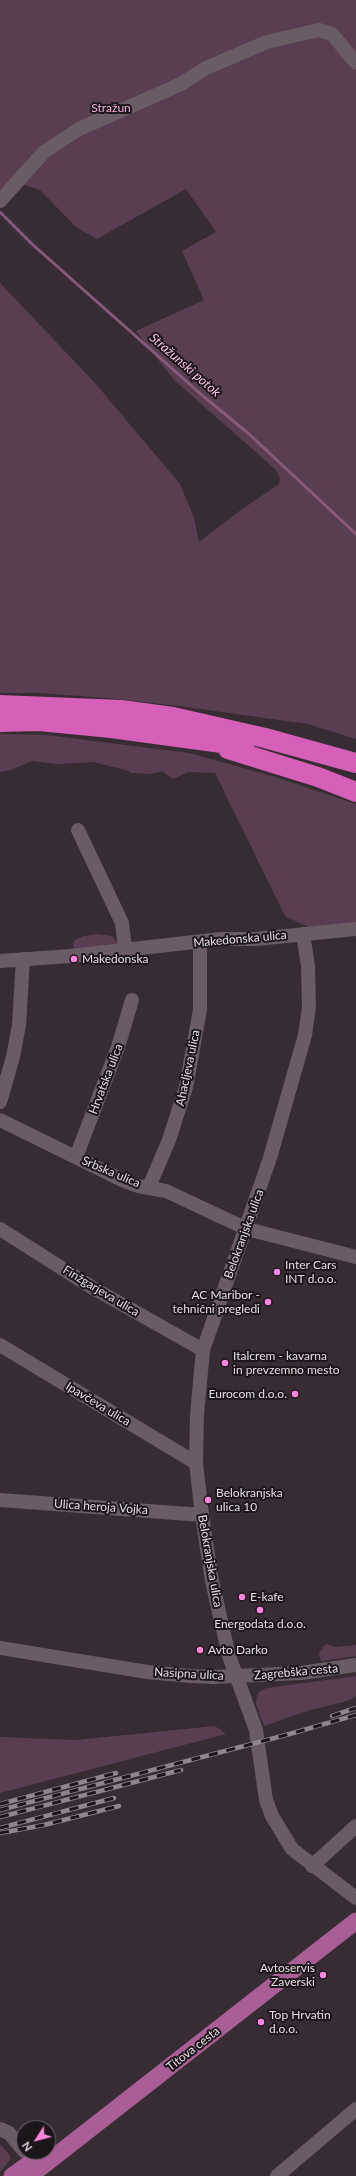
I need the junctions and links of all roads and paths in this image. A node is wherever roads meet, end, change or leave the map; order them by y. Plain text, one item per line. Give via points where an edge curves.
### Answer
1 (356, 63) edge
2 (0, 201) edge
3 (0, 704) edge
4 (0, 722) edge
5 (198, 730) junction
6 (356, 748) edge
7 (356, 763) edge
8 (356, 777) edge
9 (356, 792) edge
10 (78, 830) dead end
11 (356, 929) edge
12 (303, 934) junction
13 (200, 943) junction
14 (125, 949) junction
15 (23, 960) junction
16 (0, 961) edge
17 (132, 1000) dead end
18 (0, 1102) edge
19 (0, 1120) edge
20 (76, 1157) junction
21 (149, 1187) junction
22 (0, 1229) edge
23 (247, 1229) junction
24 (356, 1257) edge
25 (0, 1345) edge
26 (203, 1350) junction
27 (196, 1463) junction
28 (0, 1500) edge
29 (202, 1515) junction
30 (0, 1648) edge
31 (356, 1665) edge
32 (236, 1676) junction
33 (356, 1826) edge
34 (312, 1866) junction
35 (356, 1898) edge
36 (356, 1908) edge
37 (356, 1921) edge
38 (356, 2109) edge
39 (0, 2129) edge
40 (56, 2143) edge
41 (29, 2164) edge
42 (277, 2176) edge

1 - 2 street via 332,34 319,30 267,42 206,68 180,84 79,129 44,152
3 - 5 highway via 122,710
4 - 5 highway via 39,721
5 - 6 highway via 229,721 268,727
5 - 7 highway via 265,738
5 - 8 highway
5 - 9 highway
10 - 14 street via 122,923
11 - 12 street, Makedonska ulica
12 - 13 street, Makedonska ulica via 256,939 221,939
12 - 23 street, Belokranjska ulica via 307,950 309,1007 305,1035
13 - 14 street, Makedonska ulica
13 - 21 street, Ahacljeva ulica via 200,1010 186,1087 169,1140
14 - 15 street, Makedonska ulica
15 - 16 street, Makedonska ulica
15 - 18 street via 19,1025
17 - 20 street, Hrvatska ulica via 118,1047
19 - 20 street, Srbska ulica
20 - 21 street, Srbska ulica via 122,1180
21 - 23 street, Srbska ulica via 166,1191
22 - 26 street, Finžgarjeva ulica via 94,1288
23 - 24 street, Srbska ulica
23 - 26 street, Belokranjska ulica
25 - 27 street, Ipavčeva ulica
26 - 27 street, Belokranjska ulica
27 - 29 street, Belokranjska ulica
28 - 29 street, Ulica heroja Vojka
29 - 32 street, Belokranjska ulica via 212,1581
30 - 32 street, Nasipna ulica via 147,1672 190,1676
31 - 32 street, Zagrebška cesta via 301,1673
32 - 34 street, Nasipna ulica via 256,1730 266,1800 272,1816 292,1849
33 - 34 street
34 - 35 street, Nasipna ulica
36 - 40 main road, Titova cesta
37 - 41 main road, Titova cesta
38 - 42 street
39 - 41 street via 9,2133

